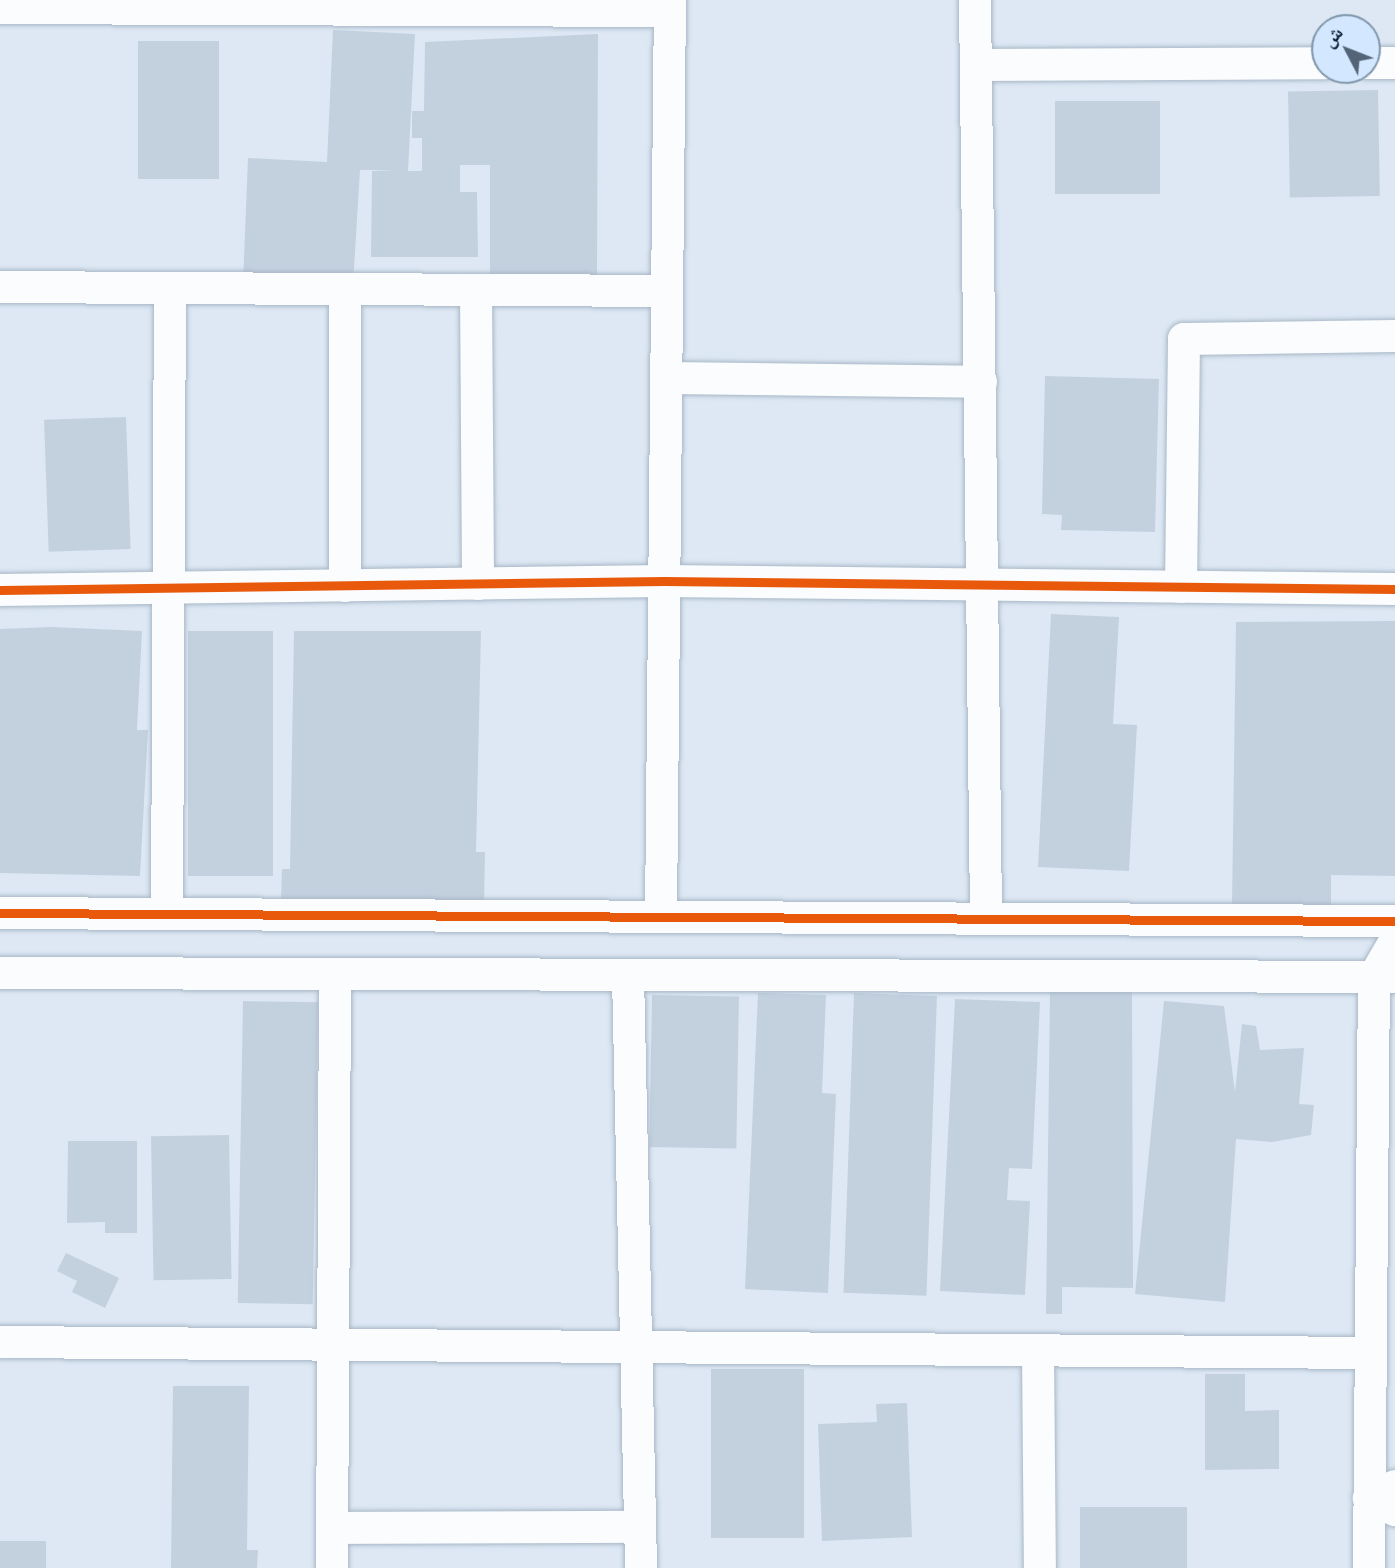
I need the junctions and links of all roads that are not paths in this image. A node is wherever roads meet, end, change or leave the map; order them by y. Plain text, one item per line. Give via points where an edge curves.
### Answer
1 (975, 0) edge
2 (189, 4) edge
3 (670, 6) edge
4 (0, 8) edge
5 (1311, 63) edge
6 (978, 65) junction
7 (0, 287) edge
8 (170, 288) junction
9 (345, 289) junction
10 (476, 290) junction
11 (667, 291) junction
12 (1395, 336) edge
13 (666, 378) junction
14 (981, 382) junction
15 (664, 581) junction
16 (478, 584) junction
17 (983, 584) junction
18 (345, 586) junction
19 (1181, 587) junction
20 (167, 588) junction
21 (1395, 589) edge
22 (0, 590) edge
23 (0, 913) edge
24 (167, 914) junction
25 (661, 917) junction
26 (986, 919) junction
27 (1395, 921) edge
28 (1395, 941) edge
29 (0, 973) edge
30 (335, 974) junction
31 (628, 975) junction
32 (1384, 977) edge
33 (0, 1342) edge
34 (335, 1345) junction
35 (638, 1347) junction
36 (1038, 1350) junction
37 (1370, 1353) junction
38 (1386, 1498) edge
39 (640, 1527) junction
40 (332, 1528) junction
41 (332, 1568) edge
42 (641, 1568) edge
43 (1040, 1568) edge
44 (1369, 1568) edge

1 - 6 street
2 - 3 street
2 - 4 street
3 - 11 street
5 - 6 street
6 - 14 street
7 - 8 street
8 - 9 street
8 - 20 street
9 - 10 street
9 - 18 street
10 - 11 street
10 - 16 street
11 - 13 street
12 - 19 street via 1184,340
13 - 14 street
13 - 15 street
14 - 17 street
15 - 16 street
15 - 17 street
15 - 25 street
16 - 18 street
17 - 19 street
17 - 26 street
18 - 20 street
19 - 21 street
20 - 22 street
20 - 24 street
23 - 24 street
24 - 25 street
25 - 26 street
26 - 27 street
28 - 32 street
29 - 30 street
30 - 31 street
30 - 34 street
31 - 32 street
31 - 35 street
32 - 37 street
33 - 34 street
34 - 35 street
34 - 40 street
35 - 36 street
35 - 39 street
36 - 37 street
36 - 43 street
37 - 38 street
38 - 44 street
39 - 40 street
39 - 42 street
40 - 41 street

